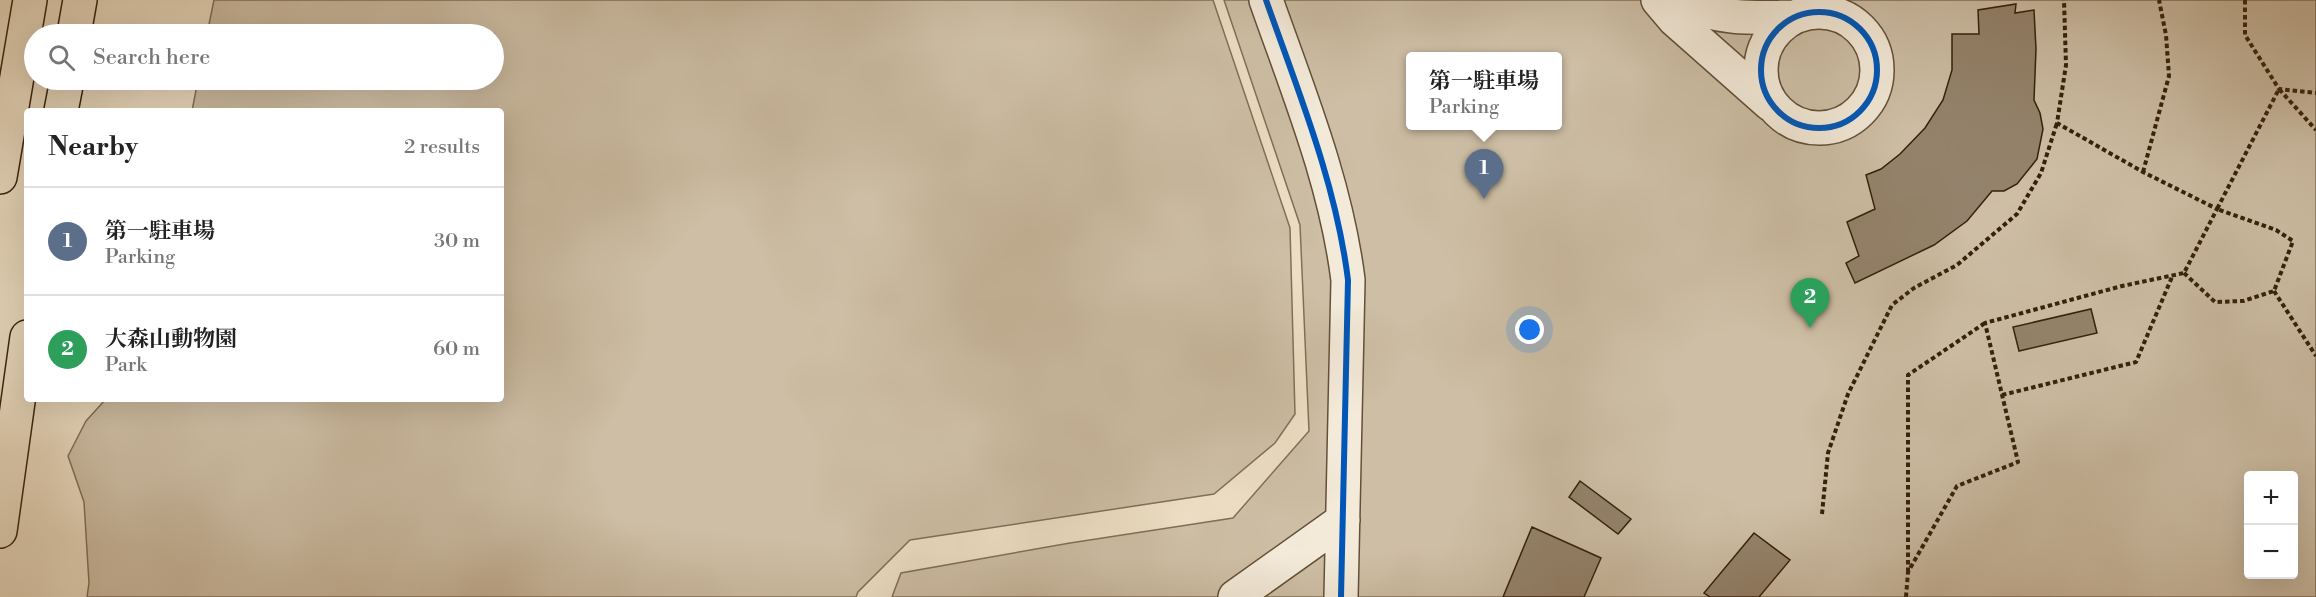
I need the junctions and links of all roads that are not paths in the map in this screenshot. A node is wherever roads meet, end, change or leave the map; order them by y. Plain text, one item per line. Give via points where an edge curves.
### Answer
1 (30, 0) edge
2 (80, 0) edge
3 (1266, 0) edge
4 (1658, 0) edge
5 (1679, 0) edge
6 (1794, 17) junction
7 (26, 24) edge
8 (76, 24) edge
9 (24, 35) edge
10 (64, 90) edge
11 (61, 108) edge
12 (1776, 110) junction
13 (0, 177) edge
14 (24, 359) edge
15 (1343, 520) junction
16 (0, 531) edge
17 (1235, 597) edge
18 (1341, 597) edge

1 - 7 highway
2 - 8 highway
3 - 15 street via 1320,156 1344,243 1348,360
4 - 12 street via 1675,20
5 - 6 street via 1691,7 1743,18
6 - 12 street via 1781,24 1761,56 1760,75 1765,93
6 - 12 street via 1816,11 1854,22 1876,55 1877,74 1862,110 1846,122 1808,127 1790,121
9 - 13 highway
10 - 11 highway
14 - 16 highway
15 - 17 street
15 - 18 street

